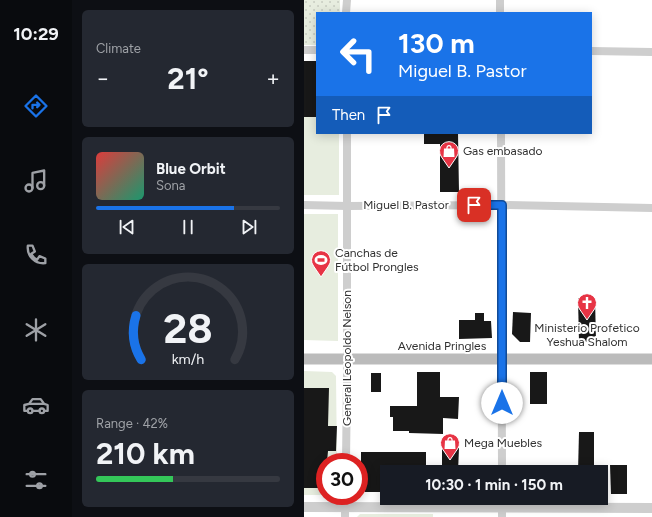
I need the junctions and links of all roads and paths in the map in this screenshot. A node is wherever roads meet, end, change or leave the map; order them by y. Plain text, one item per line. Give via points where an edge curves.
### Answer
1 (346, 0) edge
2 (500, 0) edge
3 (346, 12) edge
4 (500, 12) edge
5 (304, 50) edge
6 (316, 50) edge
7 (592, 51) edge
8 (652, 52) edge
9 (347, 134) edge
10 (501, 134) edge
11 (304, 205) edge
12 (502, 205) junction
13 (347, 206) junction
14 (652, 208) edge
15 (304, 358) edge
16 (347, 359) junction
17 (502, 359) junction
18 (652, 359) edge
19 (346, 453) edge
20 (502, 465) edge
21 (304, 507) edge
22 (502, 507) edge
23 (652, 508) edge
24 (345, 512) edge

1 - 3 street
2 - 4 street
5 - 6 street
7 - 8 street
9 - 13 street, General Leopoldo Nelson
10 - 12 street
11 - 13 street, Miguel B. Pastor
12 - 13 street, Miguel B. Pastor
12 - 14 street, Miguel B. Pastor
12 - 17 street
13 - 16 street, General Leopoldo Nelson
15 - 16 main road, Avenida Pringles
16 - 17 main road, Avenida Pringles
16 - 19 street, General Leopoldo Nelson
17 - 18 main road, Avenida Pringles
17 - 20 street
21 - 24 street
22 - 23 street
22 - 24 street

